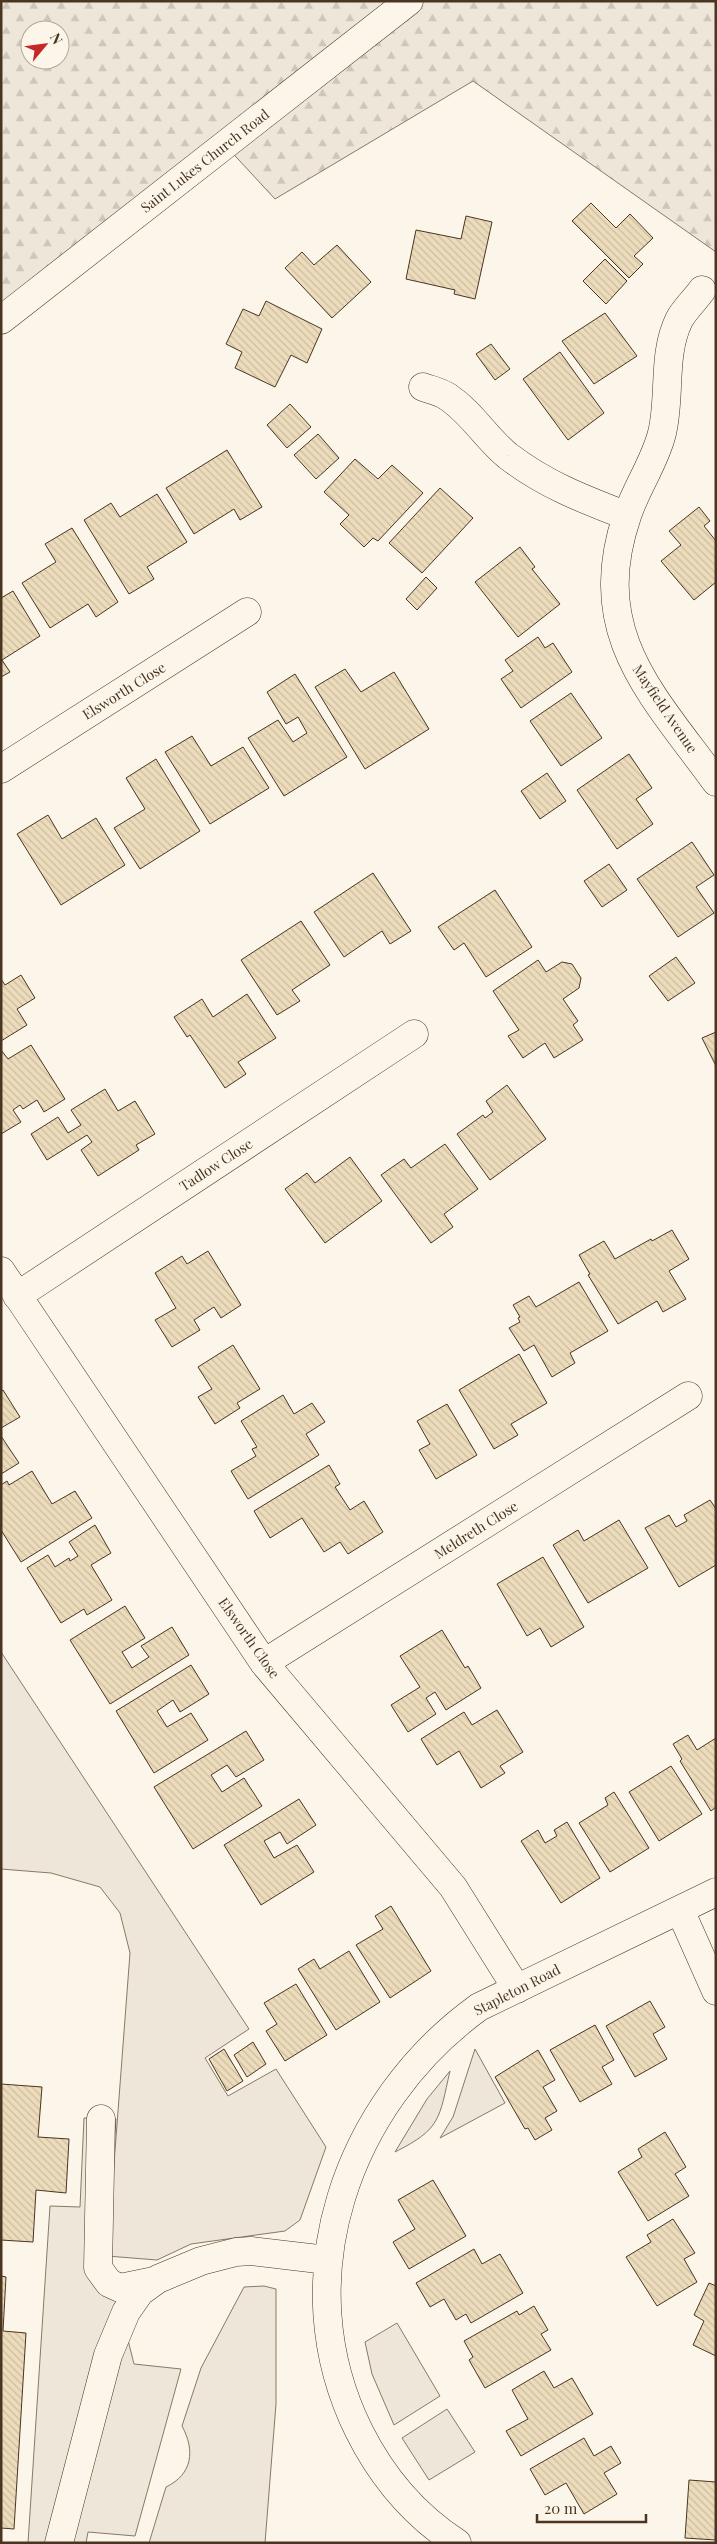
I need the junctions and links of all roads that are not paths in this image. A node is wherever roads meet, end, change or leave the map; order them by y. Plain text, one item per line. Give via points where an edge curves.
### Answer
1 (409, 1) edge
2 (702, 290) dead end
3 (1, 320) edge
4 (423, 387) dead end
5 (626, 516) junction
6 (247, 612) dead end
7 (1, 769) edge
8 (716, 782) edge
9 (414, 1034) dead end
10 (1, 1271) edge
11 (17, 1296) junction
12 (688, 1396) dead end
13 (264, 1663) junction
14 (716, 1892) edge
15 (680, 1910) junction
16 (517, 1989) junction
17 (716, 1991) edge
18 (101, 2119) dead end
19 (327, 2260) junction
20 (158, 2280) junction
21 (59, 2543) edge
22 (457, 2543) edge

1 - 3 street, Saint Lukes Church Road
2 - 5 street, Mayfield Avenue via 680,319 671,343 662,433
4 - 5 street via 447,396 466,410 506,454 531,473 563,492
5 - 8 street, Mayfield Avenue via 613,597 618,624 628,653 645,683
6 - 7 street, Elsworth Close
9 - 11 street, Tadlow Close
10 - 11 street, Elsworth Close
11 - 13 street, Elsworth Close
12 - 13 street, Meldreth Close
13 - 16 street, Elsworth Close via 453,1888
14 - 15 street, Stapleton Road
15 - 16 street, Stapleton Road
15 - 17 street
16 - 19 street, Stapleton Road via 479,2008 454,2026 421,2058 391,2095 363,2142 339,2206
18 - 20 street via 98,2268 109,2283 120,2288
19 - 20 street via 236,2252 201,2261
19 - 22 street, Stapleton Road via 326,2304 331,2355 349,2411 373,2460 397,2491 437,2529
20 - 21 street via 140,2292 126,2312 108,2355

